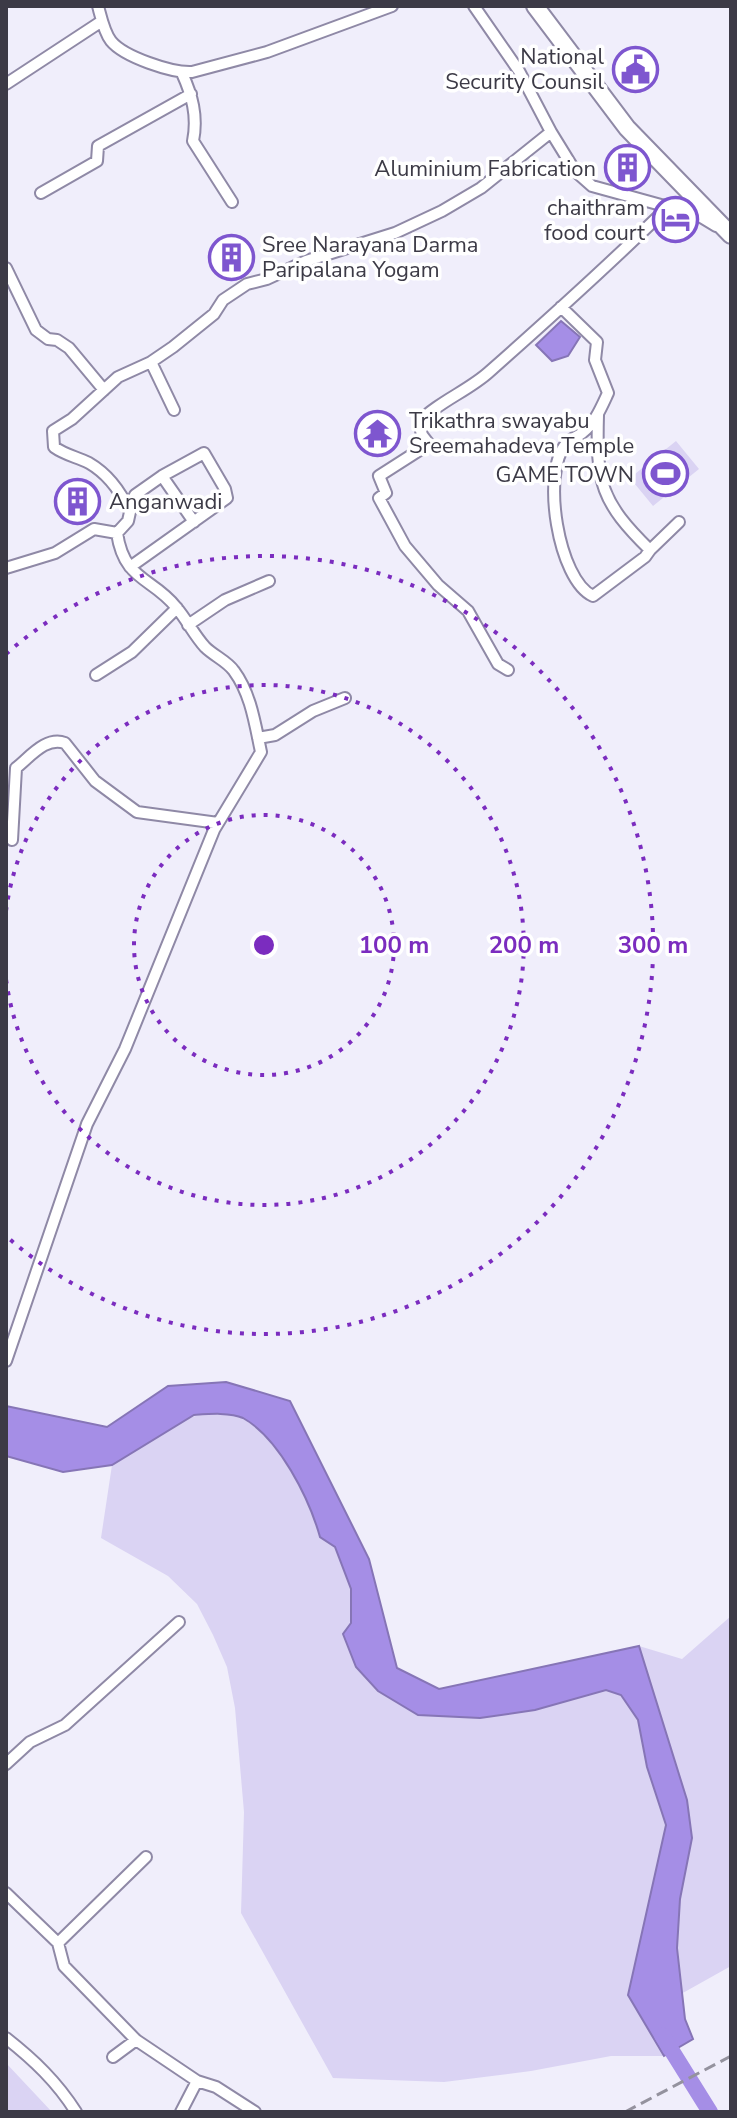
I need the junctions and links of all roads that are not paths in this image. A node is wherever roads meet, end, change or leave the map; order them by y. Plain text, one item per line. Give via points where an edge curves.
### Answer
1 (98, 6) edge
2 (392, 6) edge
3 (474, 6) edge
4 (535, 6) edge
5 (102, 21) junction
6 (182, 73) junction
7 (6, 84) edge
8 (191, 94) junction
9 (551, 132) junction
10 (41, 193) dead end
11 (232, 202) dead end
12 (669, 206) junction
13 (731, 236) edge
14 (6, 268) edge
15 (561, 307) junction
16 (151, 362) junction
17 (104, 390) junction
18 (174, 410) dead end
19 (598, 415) junction
20 (583, 433) junction
21 (597, 441) junction
22 (162, 476) junction
23 (130, 512) junction
24 (194, 522) junction
25 (679, 522) dead end
26 (117, 533) junction
27 (650, 550) junction
28 (130, 567) junction
29 (6, 568) edge
30 (269, 581) dead end
31 (177, 608) junction
32 (188, 625) junction
33 (508, 670) dead end
34 (96, 675) dead end
35 (345, 698) dead end
36 (258, 738) junction
37 (218, 823) junction
38 (12, 840) dead end
39 (6, 1361) edge
40 (179, 1622) dead end
41 (6, 1764) edge
42 (146, 1857) dead end
43 (6, 1893) edge
44 (58, 1943) junction
45 (6, 2038) edge
46 (136, 2040) junction
47 (113, 2057) dead end
48 (197, 2081) junction
49 (76, 2112) edge
50 (181, 2112) edge
51 (255, 2112) edge

1 - 5 street
2 - 6 street via 267,52
3 - 9 street via 519,71
4 - 13 main road via 641,144
5 - 6 street via 112,43 150,64
5 - 7 street
6 - 8 street
8 - 10 street via 98,146 97,161
8 - 11 street via 197,123 193,141
9 - 12 street via 575,171 592,186
9 - 16 street via 481,188 442,211 395,233 247,284
12 - 13 street via 683,206
12 - 15 street
14 - 17 street via 36,330 69,348
15 - 19 street via 597,342 595,360 608,393
15 - 33 street via 486,375 419,422 429,444 379,476 386,493 379,498 405,546 468,611 498,664
16 - 17 street via 118,377
16 - 18 street
17 - 23 street via 53,431 54,447 102,472
19 - 20 street
19 - 21 street
20 - 21 street
20 - 27 street via 565,444 555,498 556,532 577,582 593,596
21 - 27 street via 601,481 611,508
22 - 23 street via 135,495
22 - 24 street
22 - 24 street via 204,453 227,498
23 - 26 street
24 - 28 street
25 - 27 street
26 - 28 street
26 - 29 street via 94,529 55,553
28 - 31 street
30 - 32 street via 225,600
31 - 32 street
31 - 34 street via 132,652
32 - 36 street via 232,668 252,708
35 - 36 street via 275,735
36 - 37 street via 261,752 255,765
37 - 38 street via 137,812 95,781 58,741 16,768
37 - 39 street via 125,1049 76,1152
40 - 41 street via 65,1725 30,1742
42 - 44 street
43 - 44 street
44 - 46 street via 64,1966
45 - 49 street via 60,2087
46 - 47 street
46 - 48 street
48 - 50 street
48 - 51 street

